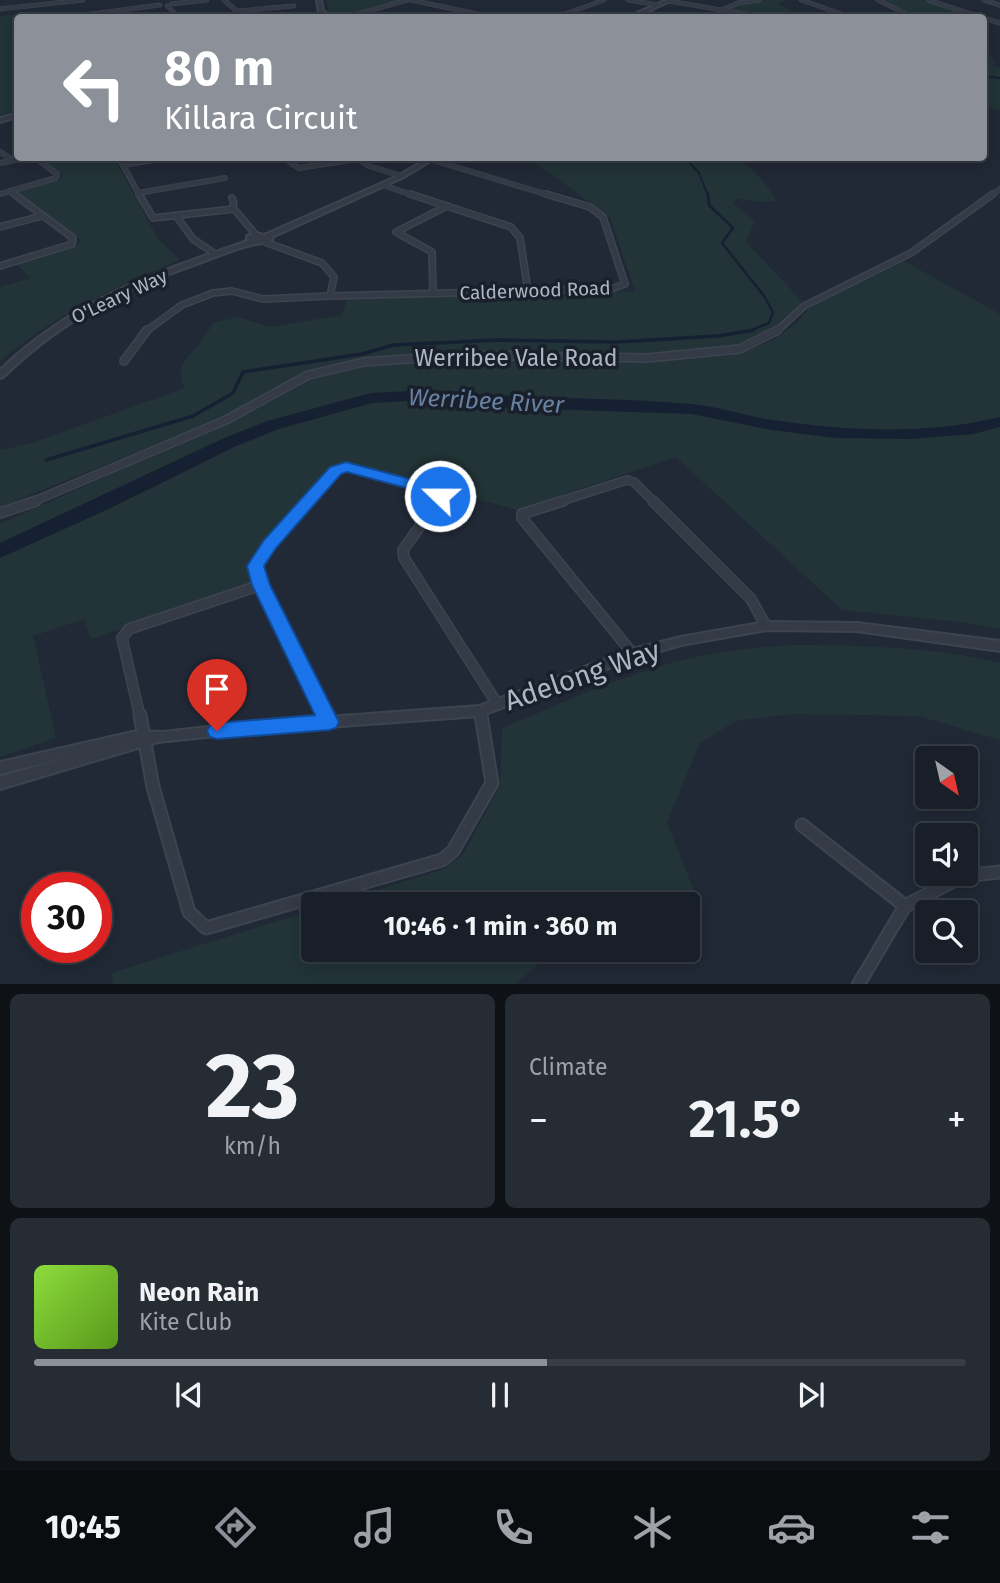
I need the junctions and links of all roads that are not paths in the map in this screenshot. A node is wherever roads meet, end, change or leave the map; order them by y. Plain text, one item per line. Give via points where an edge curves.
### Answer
1 (83, 0) edge
2 (207, 0) edge
3 (224, 0) edge
4 (319, 0) edge
5 (409, 0) edge
6 (604, 0) edge
7 (628, 0) edge
8 (670, 0) edge
9 (759, 0) edge
10 (801, 0) edge
11 (878, 0) edge
12 (928, 0) edge
13 (984, 0) edge
14 (165, 4) edge
15 (1000, 4) edge
16 (657, 5) junction
17 (295, 6) dead end
18 (0, 9) edge
19 (722, 10) junction
20 (238, 11) junction
21 (642, 12) junction
22 (90, 14) edge
23 (241, 14) edge
24 (326, 14) edge
25 (357, 14) edge
26 (477, 14) edge
27 (565, 14) edge
28 (637, 14) edge
29 (653, 14) edge
30 (745, 14) edge
31 (841, 14) edge
32 (907, 14) edge
33 (971, 14) edge
34 (0, 152) edge
35 (13, 160) joint
36 (40, 161) edge
37 (121, 161) edge
38 (145, 161) edge
39 (287, 161) edge
40 (340, 161) edge
41 (362, 161) edge
42 (425, 161) edge
43 (440, 161) edge
44 (0, 163) edge
45 (123, 164) junction
46 (402, 176) junction
47 (225, 178) dead end
48 (383, 185) junction
49 (1000, 189) edge
50 (10, 191) junction
51 (138, 192) junction
52 (0, 194) edge
53 (232, 198) dead end
54 (447, 205) junction
55 (231, 209) junction
56 (42, 216) junction
57 (177, 217) junction
58 (0, 228) edge
59 (254, 238) junction
60 (266, 239) junction
61 (215, 254) junction
62 (0, 266) edge
63 (528, 291) junction
64 (433, 293) junction
65 (330, 296) junction
66 (124, 361) dead end
67 (0, 375) edge
68 (16, 509) junction
69 (0, 513) edge
70 (0, 521) edge
71 (261, 585) junction
72 (766, 626) junction
73 (1000, 646) edge
74 (633, 654) junction
75 (498, 705) junction
76 (480, 711) junction
77 (329, 722) junction
78 (145, 739) junction
79 (0, 768) edge
80 (0, 783) edge
81 (802, 825) dead end
82 (1000, 872) edge
83 (905, 906) junction
84 (859, 984) edge

1 - 18 street
2 - 14 street
3 - 20 street
4 - 24 street via 321,12
5 - 25 street
5 - 26 street
6 - 27 street
7 - 16 street
8 - 16 street
8 - 19 street
9 - 19 street
10 - 31 street
11 - 32 street
12 - 33 street
13 - 15 street
14 - 22 street
16 - 21 street
17 - 20 street
19 - 30 street
20 - 23 street
21 - 28 street
21 - 29 street
34 - 35 street
35 - 44 street
36 - 50 street via 56,178
37 - 45 street
38 - 45 street
39 - 40 street via 299,168
41 - 46 street
42 - 46 street
43 - 63 street, Calderwood Road via 582,204 603,217 625,285
45 - 51 street
46 - 48 street
47 - 51 street
48 - 54 street
48 - 60 street
49 - 68 street, Werribee Vale Road via 911,253 804,306 769,336 740,349 647,358 463,355 364,362 308,375 226,420
50 - 52 street
50 - 56 street
51 - 57 street via 153,218
53 - 55 street
54 - 63 street via 517,232
54 - 64 street via 396,232 432,252
55 - 57 street
55 - 59 street via 238,211
56 - 58 street
56 - 62 street via 73,239 72,244
57 - 61 street via 200,247
59 - 60 street
59 - 61 street, O'Leary Way
60 - 65 street via 328,267 334,277
61 - 67 street, O'Leary Way via 80,312 43,335
63 - 64 street, Calderwood Road
64 - 65 street, Calderwood Road
65 - 66 street, Calderwood Road via 258,298 228,291 167,314 134,341
68 - 69 street, Werribee Vale Road
68 - 70 street, Werribee Vale Road
71 - 75 street via 256,566 265,552 341,467 435,490 440,496 403,550 404,558
71 - 77 street
71 - 78 street via 139,624 124,634
72 - 73 street, Adelong Way via 857,627
72 - 74 street, Adelong Way
72 - 74 street via 751,599 634,482 626,480 522,514
74 - 75 street, Adelong Way
75 - 76 street, Adelong Way
76 - 77 street, Adelong Way
76 - 78 street via 492,783 453,851 442,860 206,928 189,912 153,787
77 - 78 street, Adelong Way
78 - 79 street, Adelong Way via 137,736
78 - 80 street, Adelong Way
81 - 83 street
82 - 83 street via 963,876
83 - 84 street

